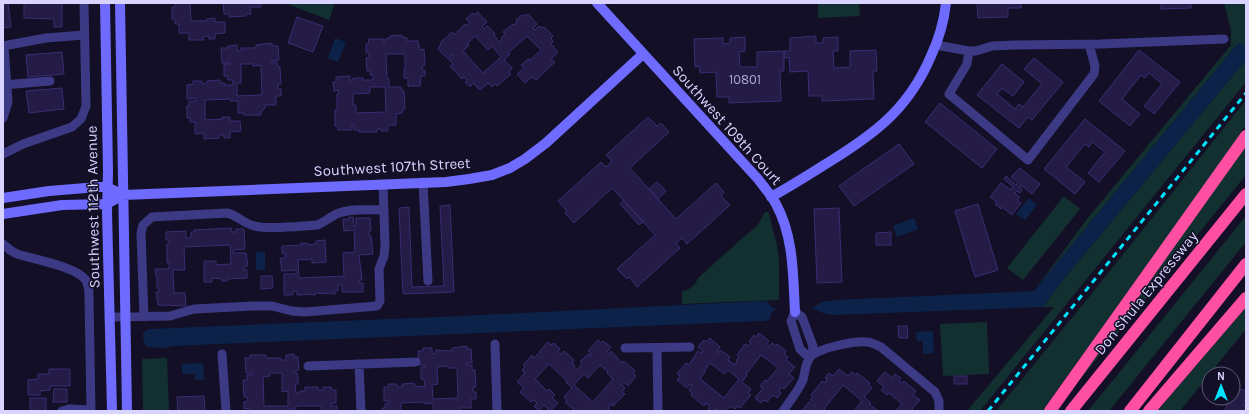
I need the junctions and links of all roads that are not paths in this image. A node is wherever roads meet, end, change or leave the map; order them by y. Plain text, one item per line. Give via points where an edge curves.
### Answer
1 (84, 3) edge
2 (105, 3) edge
3 (120, 3) edge
4 (597, 3) edge
5 (946, 3) edge
6 (84, 35) junction
7 (1224, 39) dead end
8 (105, 44) junction
9 (120, 44) junction
10 (1089, 44) junction
11 (936, 45) junction
12 (4, 46) edge
13 (969, 51) junction
14 (643, 54) junction
15 (50, 81) dead end
16 (5, 85) edge
17 (3, 118) edge
18 (1244, 139) edge
19 (3, 154) edge
20 (423, 182) junction
21 (383, 184) junction
22 (107, 188) junction
23 (1246, 194) edge
24 (123, 195) junction
25 (771, 197) junction
26 (3, 198) edge
27 (107, 204) junction
28 (384, 210) junction
29 (3, 214) edge
30 (3, 244) edge
31 (1246, 264) edge
32 (428, 281) dead end
33 (1246, 298) edge
34 (795, 312) junction
35 (126, 317) junction
36 (144, 317) junction
37 (109, 318) junction
38 (496, 344) dead end
39 (690, 347) dead end
40 (625, 348) dead end
41 (656, 348) junction
42 (222, 354) dead end
43 (812, 355) junction
44 (416, 362) dead end
45 (359, 364) junction
46 (308, 366) dead end
47 (91, 410) edge
48 (62, 411) edge
49 (112, 411) edge
50 (128, 411) edge
51 (226, 411) edge
52 (361, 411) edge
53 (497, 411) edge
54 (658, 411) edge
55 (783, 411) edge
56 (939, 411) edge
57 (1050, 411) edge
58 (1071, 411) edge
59 (1130, 411) edge
60 (1149, 411) edge

1 - 6 street, Southwest 112th Avenue
2 - 8 street, Southwest 112th Avenue
3 - 9 street, Southwest 112th Avenue
4 - 14 street, Southwest 109th Court
5 - 11 street
6 - 12 street via 46,38
6 - 19 street, Southwest 112th Avenue via 86,106 81,119 68,129 23,144
7 - 10 street
8 - 9 street
8 - 22 street, Southwest 112th Avenue
9 - 24 street, Southwest 112th Avenue
10 - 13 street via 992,46
10 - 13 street via 1095,66 1094,74 1028,160 949,94 967,64
11 - 13 street
11 - 25 street via 918,83 888,120 853,147
12 - 16 street
14 - 20 street, Southwest 107th Street via 546,143 522,161 505,170 481,177
14 - 25 street, Southwest 109th Court via 758,179
15 - 16 street
16 - 17 street via 8,105
18 - 57 highway
20 - 21 street, Southwest 107th Street
20 - 32 street
21 - 24 street, Southwest 107th Street
21 - 28 street
22 - 24 street, Southwest 107th Street
22 - 26 street, Southwest 107th Street via 68,189
22 - 27 street, Southwest 112th Avenue
23 - 58 highway, Don Shula Expressway
24 - 27 street, Southwest 107th Street
24 - 35 street, Southwest 112th Avenue
25 - 34 street, Southwest 109th Court via 788,234
27 - 29 street, Southwest 107th Street via 62,205
27 - 37 street, Southwest 112th Avenue
28 - 36 street via 385,253 379,269 380,301 375,307 305,312 272,306 237,307 194,309 172,316
28 - 36 street via 343,212 317,225 264,228 251,225 227,213 152,217 143,225 141,233
30 - 47 street, Southwest 112th Avenue via 17,254 78,273 86,280 89,297
31 - 59 highway
33 - 60 highway
34 - 43 street via 802,317 814,346
34 - 43 street, Southwest 109th Court via 791,321 800,350
35 - 36 street
35 - 37 street
35 - 50 street, Southwest 112th Avenue
37 - 49 street, Southwest 112th Avenue
38 - 53 street
39 - 41 street
40 - 41 street
41 - 54 street
42 - 51 street
43 - 55 street via 799,388
43 - 56 street via 823,349 862,342 874,344 898,360 935,392 939,401
44 - 45 street
45 - 46 street
45 - 52 street
47 - 48 street

